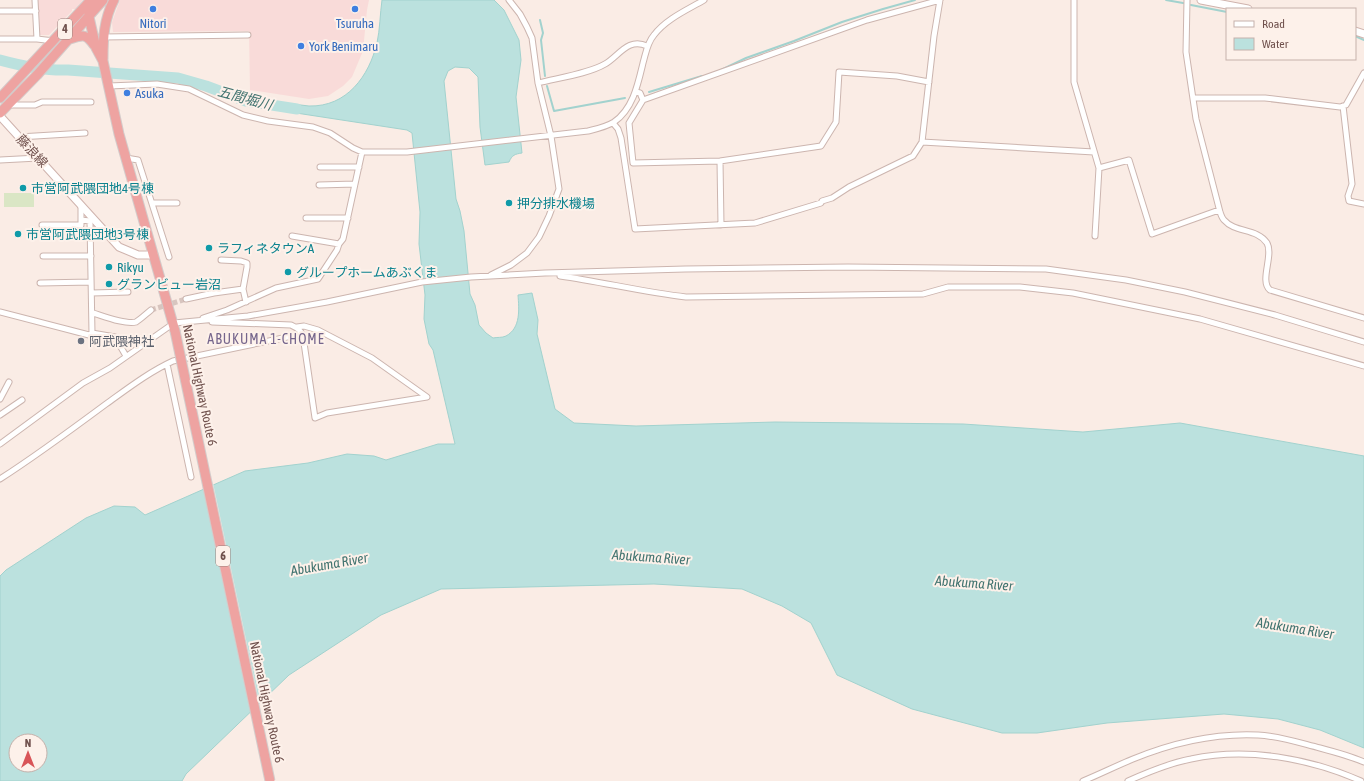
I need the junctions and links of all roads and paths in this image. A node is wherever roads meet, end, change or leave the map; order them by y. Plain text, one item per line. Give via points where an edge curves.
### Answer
1 (35, 0) edge
2 (92, 0) edge
3 (103, 0) edge
4 (114, 0) edge
5 (509, 0) edge
6 (704, 0) edge
7 (940, 0) edge
8 (1074, 0) edge
9 (1187, 0) edge
10 (1201, 0) edge
11 (1243, 8) edge
12 (0, 11) edge
13 (36, 11) junction
14 (89, 17) junction
15 (248, 35) dead end
16 (103, 37) junction
17 (0, 39) edge
18 (37, 39) junction
19 (70, 39) junction
20 (54, 40) junction
21 (647, 46) junction
22 (96, 48) junction
23 (103, 61) junction
24 (1364, 73) edge
25 (929, 82) junction
26 (108, 83) junction
27 (538, 83) junction
28 (636, 92) junction
29 (0, 98) edge
30 (1193, 98) junction
31 (643, 100) junction
32 (91, 102) dead end
33 (8, 105) junction
34 (1343, 106) junction
35 (0, 113) edge
36 (0, 116) edge
37 (613, 123) junction
38 (85, 133) dead end
39 (548, 136) junction
40 (19, 137) junction
41 (922, 142) junction
42 (362, 152) junction
43 (1094, 152) junction
44 (38, 158) junction
45 (126, 158) junction
46 (0, 160) edge
47 (720, 161) junction
48 (320, 167) dead end
49 (359, 167) junction
50 (1099, 168) junction
51 (355, 184) junction
52 (319, 185) dead end
53 (152, 203) junction
54 (178, 203) dead end
55 (1364, 204) edge
56 (81, 205) junction
57 (1219, 210) junction
58 (306, 218) dead end
59 (348, 218) junction
60 (81, 220) junction
61 (42, 225) dead end
62 (721, 225) junction
63 (292, 236) dead end
64 (1095, 236) dead end
65 (339, 244) junction
66 (154, 255) junction
67 (43, 256) dead end
68 (91, 256) junction
69 (169, 257) dead end
70 (221, 260) dead end
71 (545, 273) junction
72 (488, 276) junction
73 (91, 282) junction
74 (40, 283) dead end
75 (243, 289) junction
76 (128, 292) dead end
77 (92, 293) junction
78 (186, 299) tunnel mouth
79 (246, 302) junction
80 (150, 310) tunnel mouth
81 (0, 312) edge
82 (93, 313) junction
83 (1364, 318) edge
84 (193, 321) junction
85 (174, 327) junction
86 (297, 327) junction
87 (92, 333) junction
88 (302, 334) junction
89 (1364, 342) edge
90 (126, 356) junction
91 (167, 364) junction
92 (1364, 366) edge
93 (9, 382) dead end
94 (0, 399) edge
95 (22, 400) dead end
96 (0, 415) edge
97 (0, 444) edge
98 (192, 477) dead end
99 (0, 479) edge
100 (1364, 762) edge
101 (270, 781) edge
102 (1083, 781) edge
103 (1128, 781) edge
104 (1360, 781) edge

1 - 13 street
2 - 14 highway, National Highway Route 6 / 6
2 - 20 highway, 4
3 - 14 highway, 4
4 - 16 highway, 6 via 108,13
5 - 27 street via 528,27 532,38
6 - 21 street via 660,27
7 - 25 street
7 - 31 street via 867,20
8 - 43 street via 1074,82
9 - 30 street via 1186,52
10 - 11 street
12 - 13 street
13 - 18 street
14 - 19 highway, 4
14 - 22 highway, National Highway Route 6 / 6
15 - 16 street
16 - 23 highway, 6
17 - 18 street
18 - 20 street
19 - 22 highway via 82,35 90,38
19 - 33 highway, 4
20 - 29 highway, 4
21 - 27 street via 640,43 630,44 604,64 580,73
21 - 28 street
22 - 23 highway, National Highway Route 6 / 6
23 - 26 highway, National Highway Route 6 / 6
24 - 34 street
25 - 41 street
25 - 47 street via 897,76 839,72 836,122 821,146
26 - 42 street via 157,84 189,90 243,115 313,127 330,133
26 - 45 highway, National Highway Route 6 / 6
27 - 39 street
28 - 31 street via 640,93
28 - 37 street via 625,112
30 - 34 street via 1265,98
30 - 57 street
31 - 47 street via 629,122 632,163
32 - 33 street
33 - 35 highway, 4
34 - 55 street via 1352,184 1349,201
36 - 40 street, 藤浪線
37 - 39 street via 588,131
37 - 62 street via 621,138 635,228
38 - 40 street
39 - 42 street via 407,152
39 - 72 street via 559,189 549,216 539,237 527,253 511,265
40 - 44 street, 藤浪線
41 - 43 street
41 - 62 street via 913,156 849,186 832,198 755,223
42 - 49 street
43 - 50 street
44 - 46 street
44 - 56 street, 藤浪線
45 - 53 street via 138,160
45 - 66 highway, National Highway Route 6 / 6
47 - 62 street
48 - 49 street
49 - 51 street
50 - 57 street via 1130,160 1152,234
50 - 64 street
51 - 52 street
51 - 59 street
53 - 54 street
53 - 69 street
56 - 60 street
56 - 66 street, 藤浪線 via 119,247 138,255
57 - 83 street via 1223,220 1231,225 1263,237 1268,245 1265,283 1270,290
58 - 59 street
59 - 65 street via 343,240
60 - 61 street via 81,225
60 - 68 street via 90,221
63 - 65 street
65 - 79 street via 318,279 276,288
66 - 85 highway, National Highway Route 6 / 6
67 - 68 street
68 - 73 street
70 - 75 street via 247,263
71 - 72 street
71 - 89 street via 848,267 1046,269 1126,280 1185,292 1282,317
71 - 92 street via 686,297 923,294 948,287 1020,287 1052,290 1200,319
72 - 84 street via 422,282 248,316
73 - 74 street
73 - 77 street
75 - 78 street
75 - 79 street
76 - 77 street
77 - 82 street
79 - 84 street
80 - 82 street via 134,322
81 - 87 street via 89,335
82 - 87 street
84 - 85 street
84 - 86 street
85 - 90 street
85 - 101 highway, National Highway Route 6 / 6, bridge
86 - 88 street
86 - 88 street via 318,330 365,354 427,396 327,413 314,418
87 - 90 street via 115,337
88 - 91 street
90 - 97 street via 72,390
91 - 98 street
91 - 99 street
93 - 94 street
95 - 96 street
100 - 102 street via 1285,739 1258,735 1228,736 1170,746
103 - 104 street via 1191,759 1254,754 1322,767

